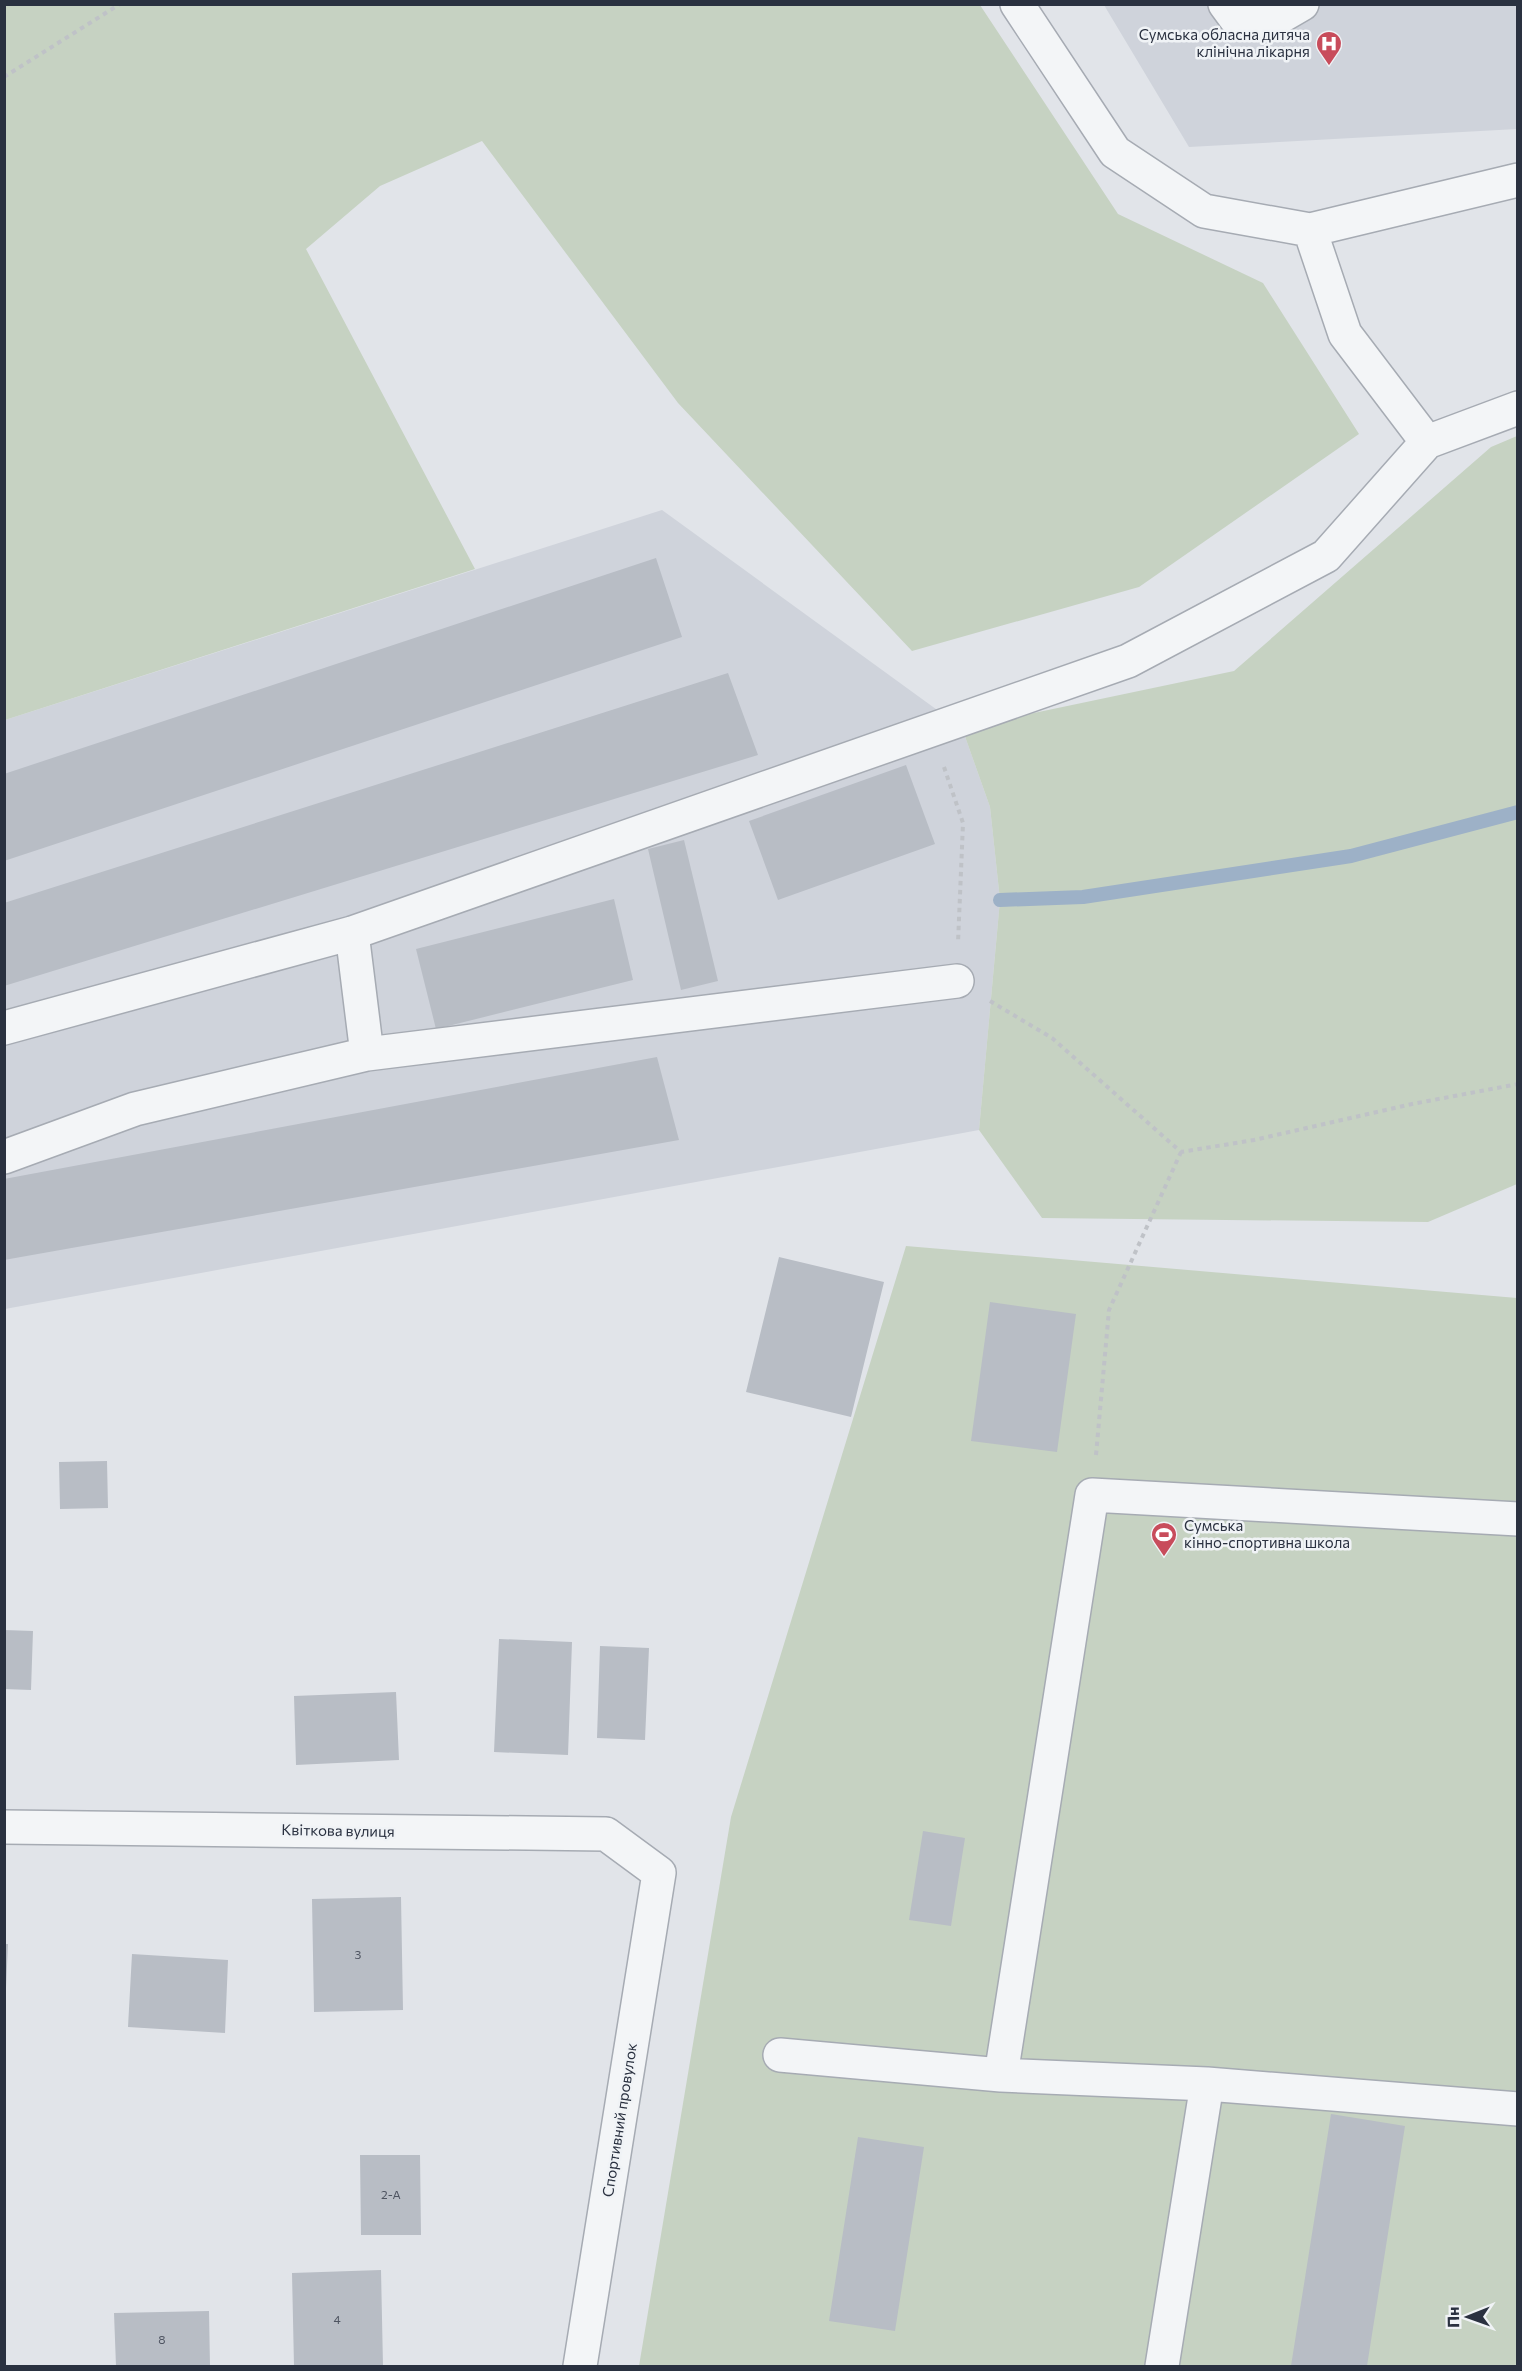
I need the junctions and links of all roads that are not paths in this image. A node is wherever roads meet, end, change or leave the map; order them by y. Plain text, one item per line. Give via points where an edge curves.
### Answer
1 (1017, 4) edge
2 (1225, 4) edge
3 (1302, 4) edge
4 (1518, 180) edge
5 (1310, 230) junction
6 (1518, 408) edge
7 (1427, 442) junction
8 (352, 933) junction
9 (957, 981) road end
10 (4, 1028) edge
11 (368, 1054) junction
12 (4, 1157) edge
13 (1518, 1519) edge
14 (4, 1827) edge
15 (659, 1872) joint
16 (780, 2055) dead end
17 (1001, 2075) junction
18 (1207, 2084) junction
19 (1518, 2109) edge
20 (580, 2367) edge
21 (1162, 2367) edge

1 - 5 street via 1115,152 1204,211
2 - 3 street via 1236,19 1271,22
4 - 5 street
5 - 7 street via 1345,334
6 - 7 street
7 - 8 street via 1326,556 1128,660
8 - 10 street
8 - 11 street
9 - 11 street
11 - 12 street via 135,1109
13 - 17 street via 1092,1495
14 - 15 street, Квіткова вулиця via 606,1834
15 - 20 street, Спортивний провулок
16 - 17 street
17 - 18 street
18 - 19 street
18 - 21 street

